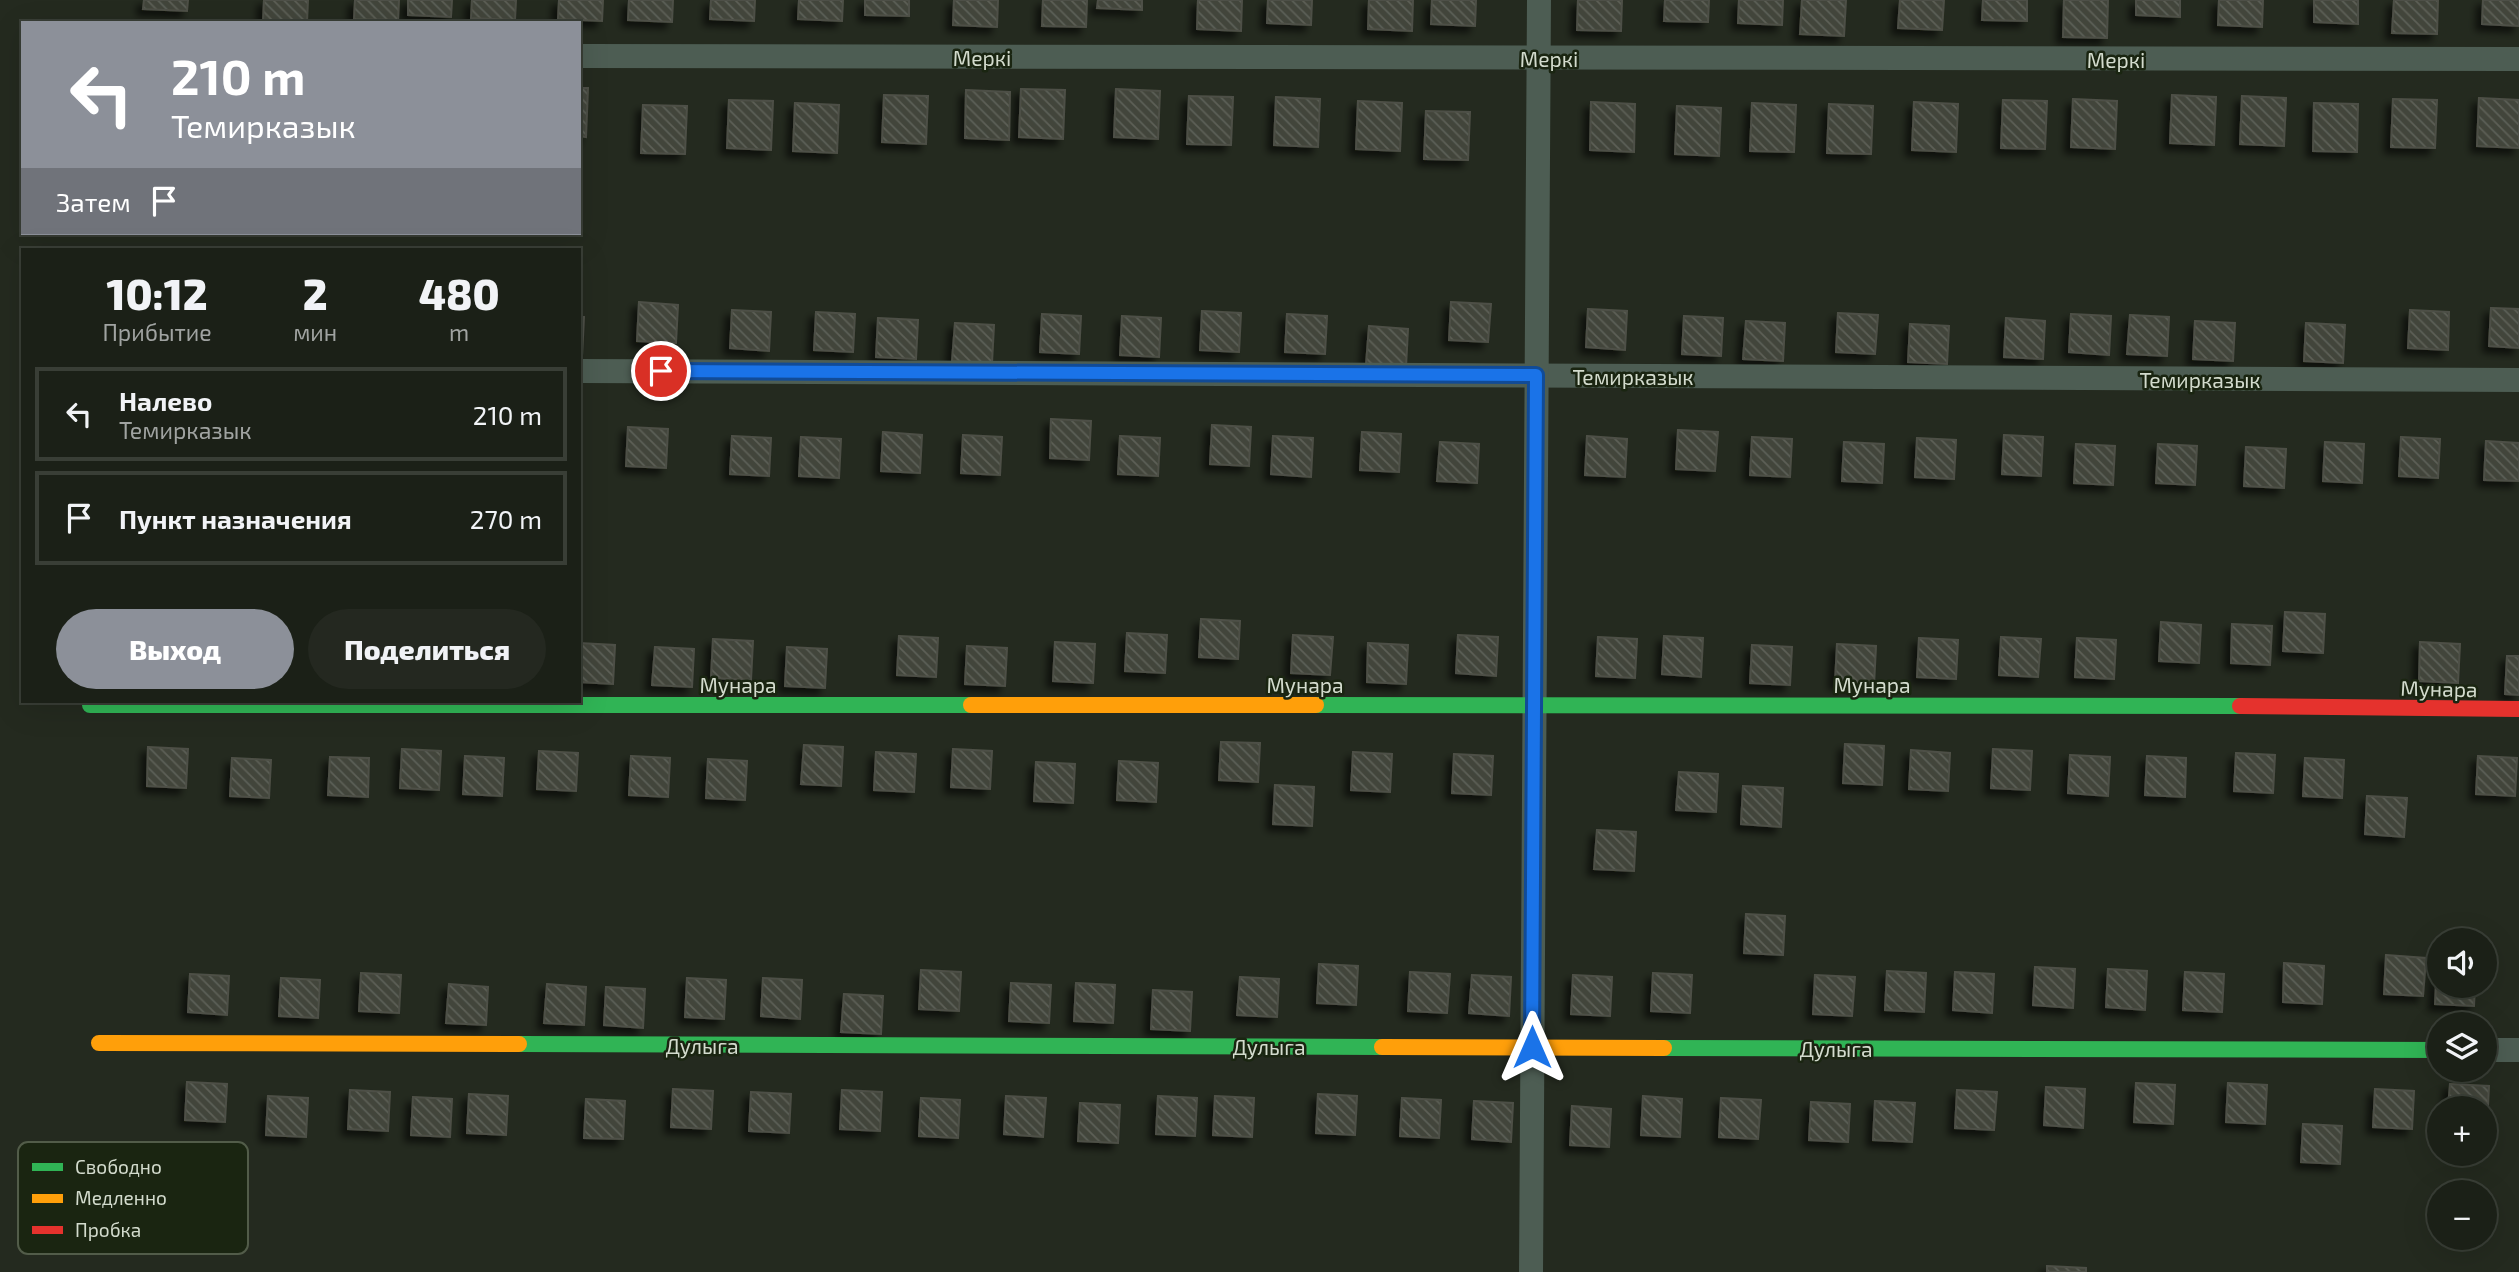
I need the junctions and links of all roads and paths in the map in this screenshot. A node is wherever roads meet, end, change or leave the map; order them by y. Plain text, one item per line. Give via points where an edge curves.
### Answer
1 (1539, 0) edge
2 (581, 56) edge
3 (1538, 58) junction
4 (2519, 59) edge
5 (581, 371) edge
6 (1536, 375) junction
7 (2519, 380) edge
8 (90, 705) dead end
9 (1534, 705) junction
10 (2519, 709) edge
11 (99, 1043) dead end
12 (1532, 1047) junction
13 (2427, 1050) edge
14 (2497, 1050) edge
15 (2519, 1050) edge
16 (1531, 1272) edge

1 - 3 street
2 - 3 street, Меркі
3 - 4 street, Меркі
3 - 6 street
5 - 6 street, Темирказык
6 - 7 street, Темирказык
6 - 9 street
8 - 9 street, Мунара
9 - 10 street, Мунара
9 - 12 street
11 - 12 street, Дулыга
12 - 13 street, Дулыга
12 - 16 street
14 - 15 street

